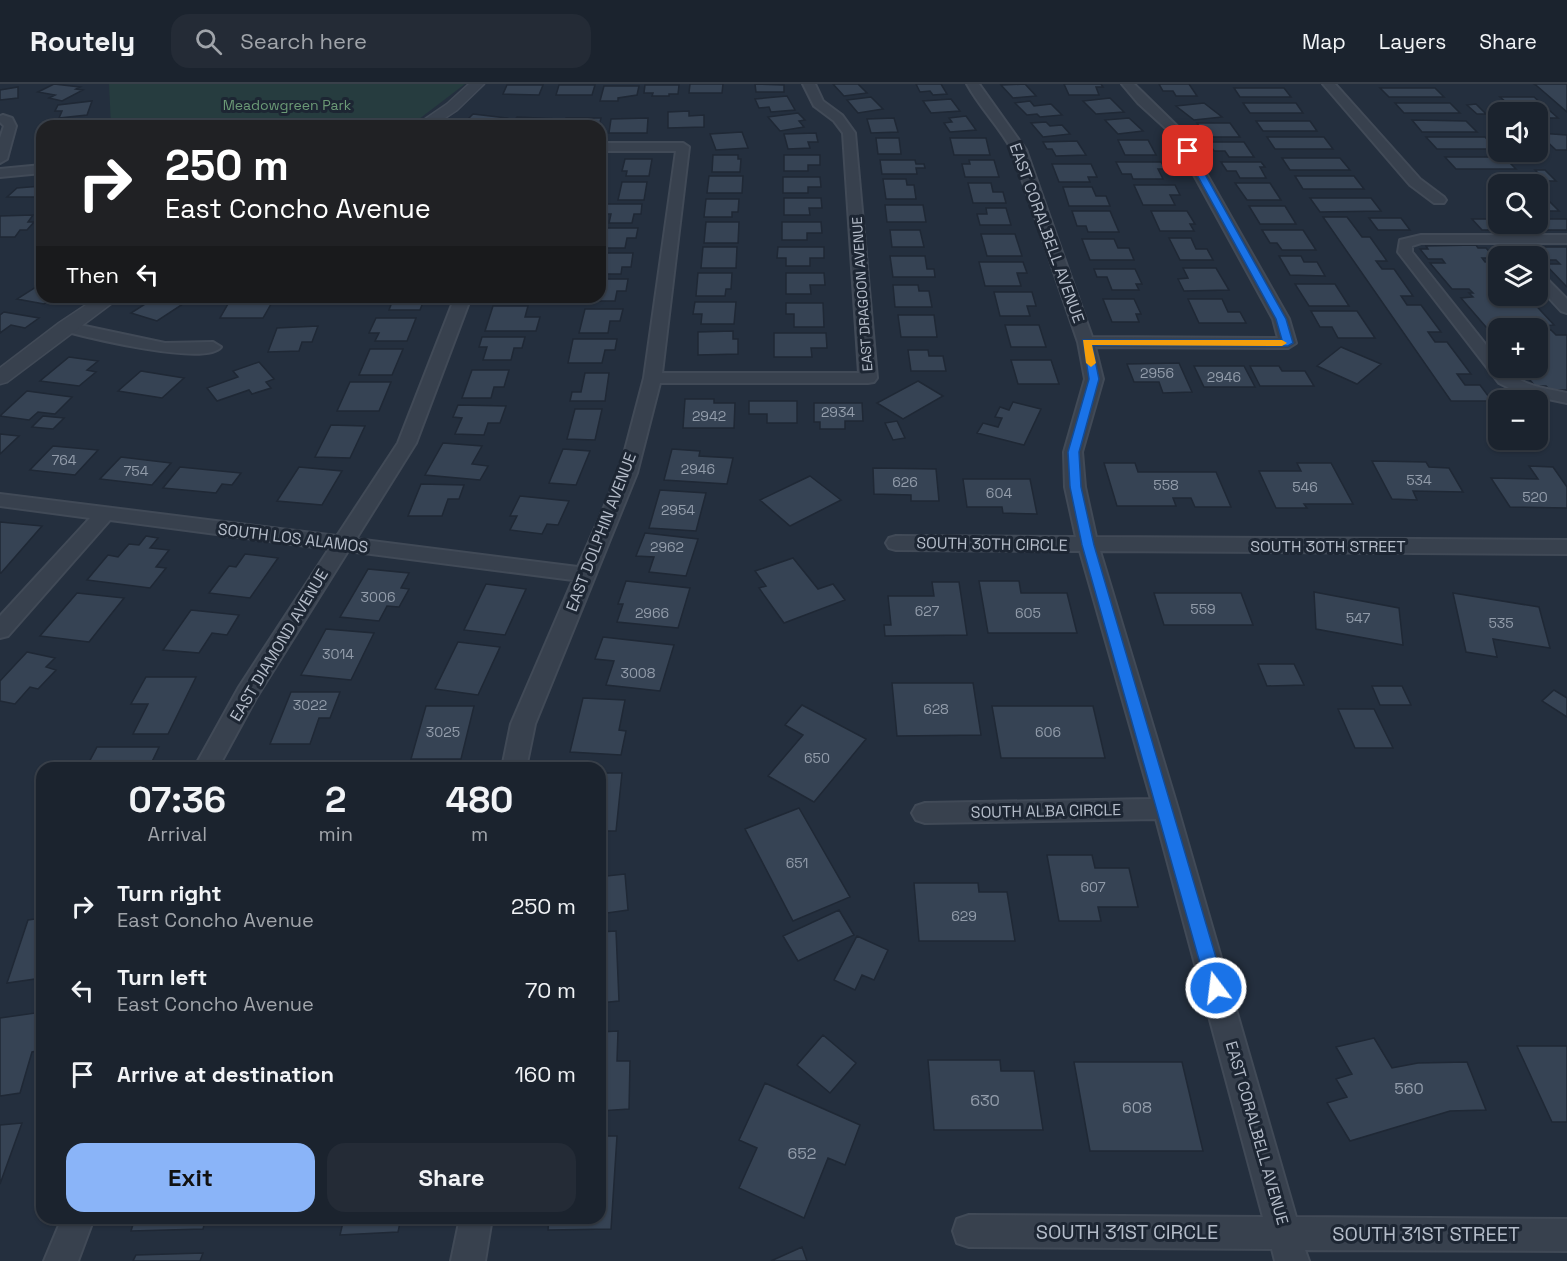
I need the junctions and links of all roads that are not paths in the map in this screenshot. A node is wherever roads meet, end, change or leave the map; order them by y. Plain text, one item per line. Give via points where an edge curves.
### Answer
1 (477, 84) edge
2 (809, 84) edge
3 (973, 84) edge
4 (1128, 84) edge
5 (1329, 84) edge
6 (6, 117) edge
7 (432, 120) edge
8 (606, 147) edge
9 (0, 159) edge
10 (36, 170) edge
11 (0, 173) edge
12 (1439, 200) dead end
13 (1503, 239) junction
14 (1567, 239) edge
15 (1510, 246) edge
16 (1548, 288) edge
17 (102, 303) edge
18 (461, 303) edge
19 (1567, 308) edge
20 (66, 327) junction
21 (1086, 342) junction
22 (213, 347) dead end
23 (0, 378) edge
24 (653, 378) junction
25 (1567, 398) edge
26 (0, 500) edge
27 (105, 513) junction
28 (896, 543) dead end
29 (340, 544) junction
30 (1088, 545) junction
31 (1567, 547) edge
32 (586, 575) junction
33 (0, 630) edge
34 (209, 762) edge
35 (515, 762) edge
36 (1166, 810) junction
37 (925, 813) dead end
38 (76, 1224) edge
39 (475, 1224) edge
40 (969, 1231) dead end
41 (1567, 1235) edge
42 (1288, 1247) edge
43 (61, 1261) edge
44 (468, 1261) edge

1 - 7 street
2 - 24 street, EAST DRAGOON AVENUE via 819,103 849,133 868,378
3 - 21 street, EAST CORALBELL AVENUE via 1019,150
4 - 21 street via 1176,130 1281,319 1288,343
5 - 12 street via 1415,182
6 - 9 street via 10,126
8 - 24 street, EAST DOLPHIN AVENUE via 683,147
10 - 11 street
13 - 14 street
13 - 15 street
13 - 25 street via 1422,239 1404,243 1405,252 1504,380
16 - 19 street
17 - 20 street
18 - 29 street, EAST DIAMOND AVENUE via 406,443
20 - 22 street via 165,348
20 - 23 street
21 - 30 street, EAST CORALBELL AVENUE via 1094,379 1073,452 1075,487
24 - 32 street, EAST DOLPHIN AVENUE via 628,473
26 - 27 street, SOUTH LOS ALAMOS
27 - 29 street, SOUTH LOS ALAMOS
27 - 33 street
28 - 30 street, SOUTH 30TH CIRCLE
29 - 32 street, SOUTH LOS ALAMOS
29 - 34 street, EAST DIAMOND AVENUE via 247,693
30 - 31 street, SOUTH 30TH STREET
30 - 36 street, EAST CORALBELL AVENUE
32 - 35 street, EAST DOLPHIN AVENUE via 523,724
36 - 37 street, SOUTH ALBA CIRCLE
36 - 42 street, EAST CORALBELL AVENUE
38 - 43 street
39 - 44 street
40 - 42 street, SOUTH 31ST CIRCLE
41 - 42 street, SOUTH 31ST STREET

